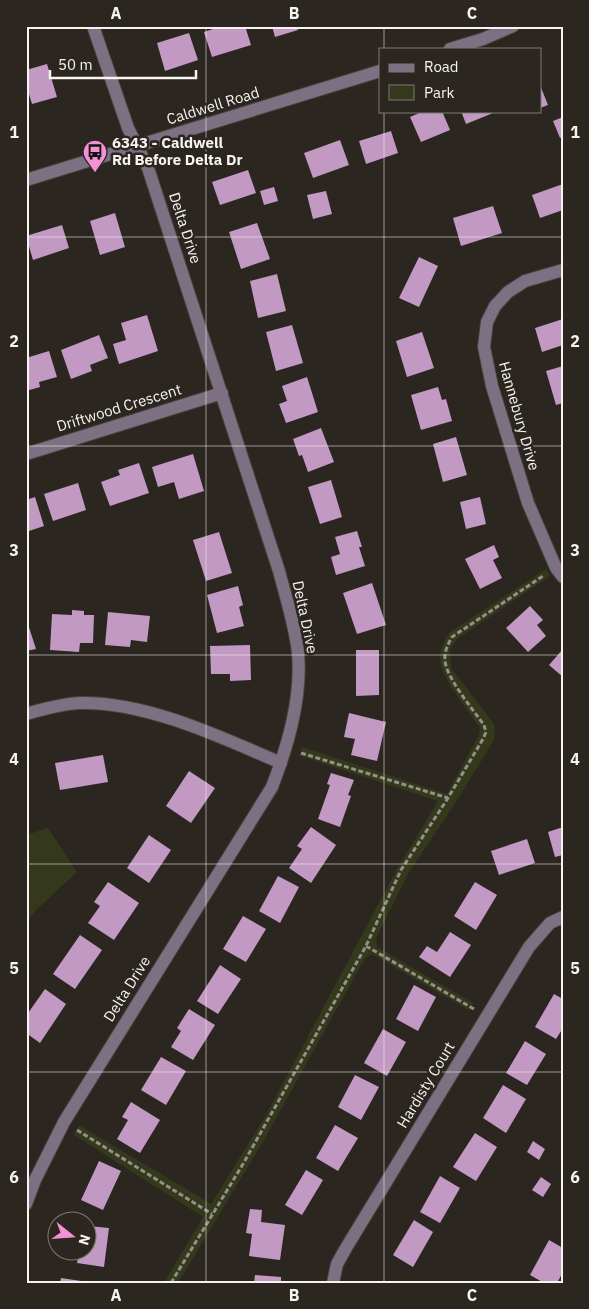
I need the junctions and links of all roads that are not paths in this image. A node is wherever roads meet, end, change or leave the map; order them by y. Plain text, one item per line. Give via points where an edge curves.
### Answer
1 (93, 26) edge
2 (513, 26) edge
3 (453, 48) edge
4 (379, 71) edge
5 (137, 146) junction
6 (26, 180) edge
7 (563, 270) edge
8 (222, 393) junction
9 (26, 454) edge
10 (560, 572) edge
11 (26, 714) edge
12 (281, 762) junction
13 (563, 917) edge
14 (26, 1204) edge
15 (333, 1283) edge

1 - 5 street, Delta Drive
2 - 3 street
4 - 5 street, Caldwell Road
5 - 6 street, Caldwell Road
5 - 8 street, Delta Drive via 148,168
7 - 10 street, Hannebury Drive via 525,282 508,292 495,306 487,322 484,347 492,386 528,503
8 - 9 street, Driftwood Crescent
8 - 12 street, Delta Drive via 279,571 298,654 298,681 291,728
11 - 12 street via 79,703 130,708 210,733
12 - 14 street, Delta Drive via 272,787 64,1122
13 - 15 street, Hardisty Court via 550,923 533,942 346,1248 337,1264

